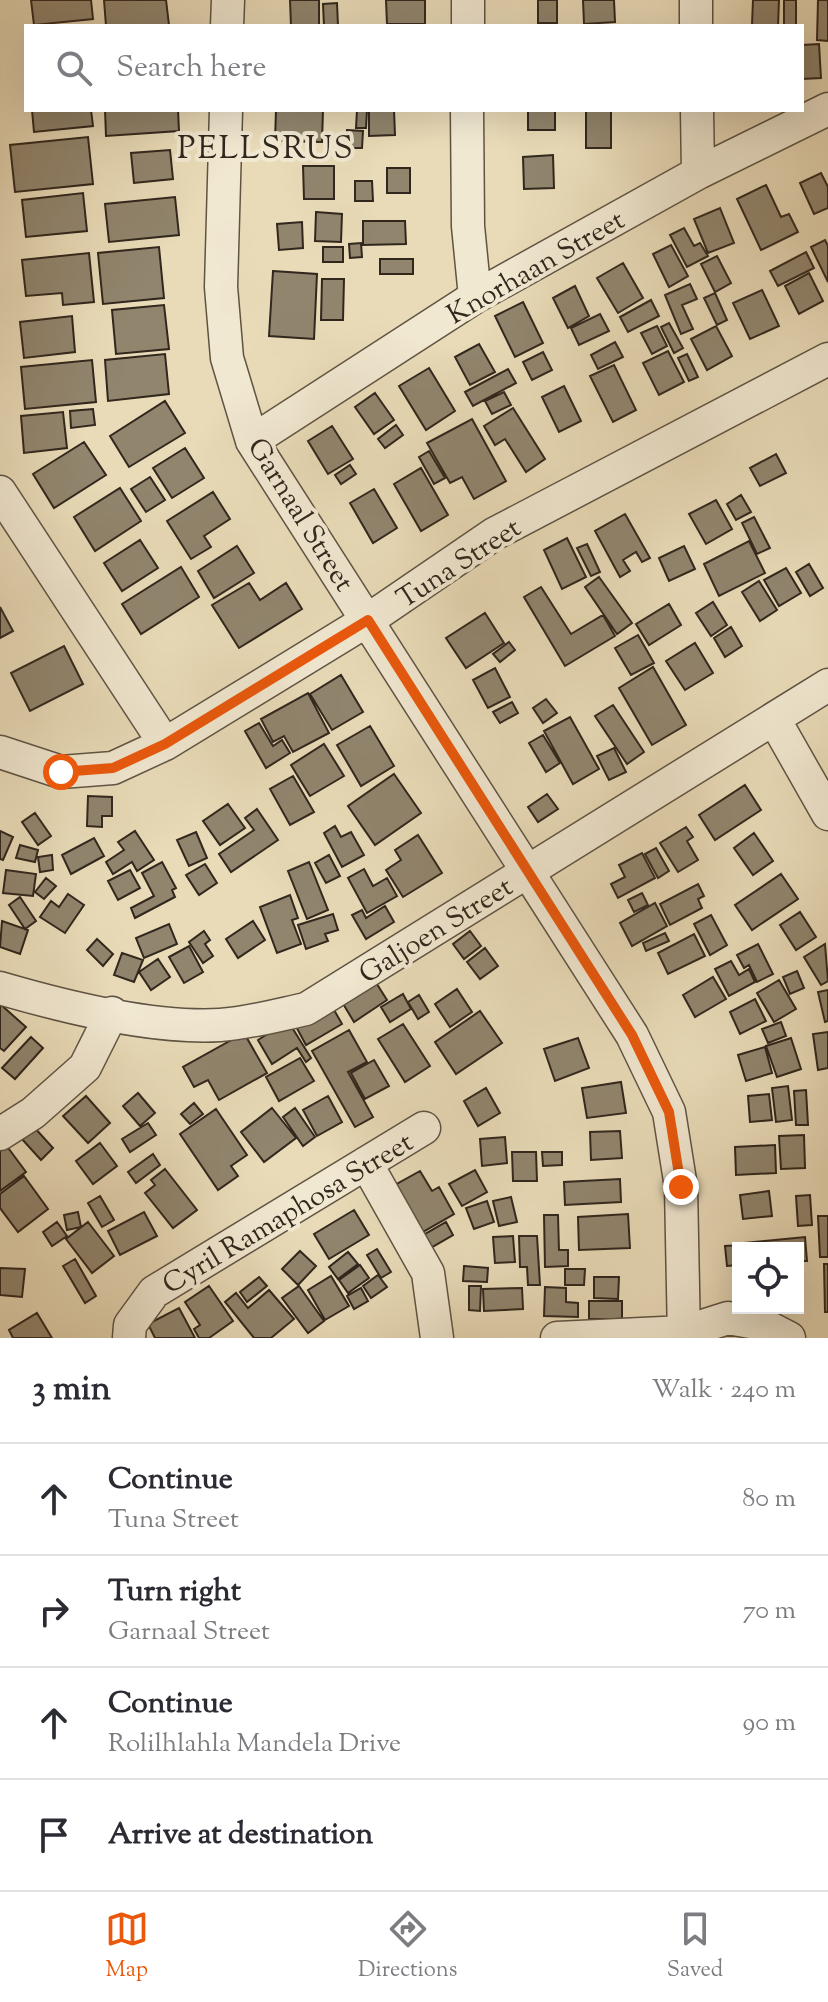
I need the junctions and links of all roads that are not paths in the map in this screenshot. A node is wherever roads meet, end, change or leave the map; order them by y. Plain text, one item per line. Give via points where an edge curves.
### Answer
1 (228, 0) edge
2 (468, 0) edge
3 (696, 0) edge
4 (227, 24) edge
5 (468, 24) edge
6 (696, 24) edge
7 (828, 109) edge
8 (226, 112) edge
9 (467, 112) edge
10 (697, 112) edge
11 (698, 173) junction
12 (475, 297) junction
13 (828, 359) edge
14 (252, 441) junction
15 (0, 492) edge
16 (368, 620) junction
17 (828, 685) edge
18 (774, 719) junction
19 (165, 744) junction
20 (0, 752) edge
21 (828, 814) edge
22 (530, 870) junction
23 (0, 988) edge
24 (112, 1013) junction
25 (424, 1128) dead end
26 (0, 1134) edge
27 (366, 1163) junction
28 (684, 1335) edge
29 (129, 1338) edge
30 (437, 1338) edge
31 (557, 1338) edge
32 (789, 1338) edge

1 - 4 street
2 - 5 street
3 - 6 street
7 - 11 street, Knorhaan Street
8 - 14 street, Garnaal Street via 221,287 227,358
9 - 12 street
10 - 11 street
11 - 12 street, Knorhaan Street
12 - 14 street, Knorhaan Street
13 - 16 street, Tuna Street via 494,534
14 - 16 street, Garnaal Street
15 - 19 street
16 - 19 street, Tuna Street
16 - 22 street, Garnaal Street
17 - 18 street, Galjoen Street
18 - 21 street
18 - 22 street, Galjoen Street
19 - 20 street, Tuna Street via 113,768 61,772
22 - 24 street, Galjoen Street via 306,1009 220,1025
22 - 28 street, Garnaal Street via 632,1035 669,1112 681,1187
23 - 24 street, Galjoen Street
24 - 26 street via 85,1067
25 - 27 street, Cyril Ramaphosa Street
27 - 29 street, Cyril Ramaphosa Street via 154,1292 130,1325
27 - 30 street via 428,1273
28 - 31 street
28 - 32 street via 728,1318 762,1324

